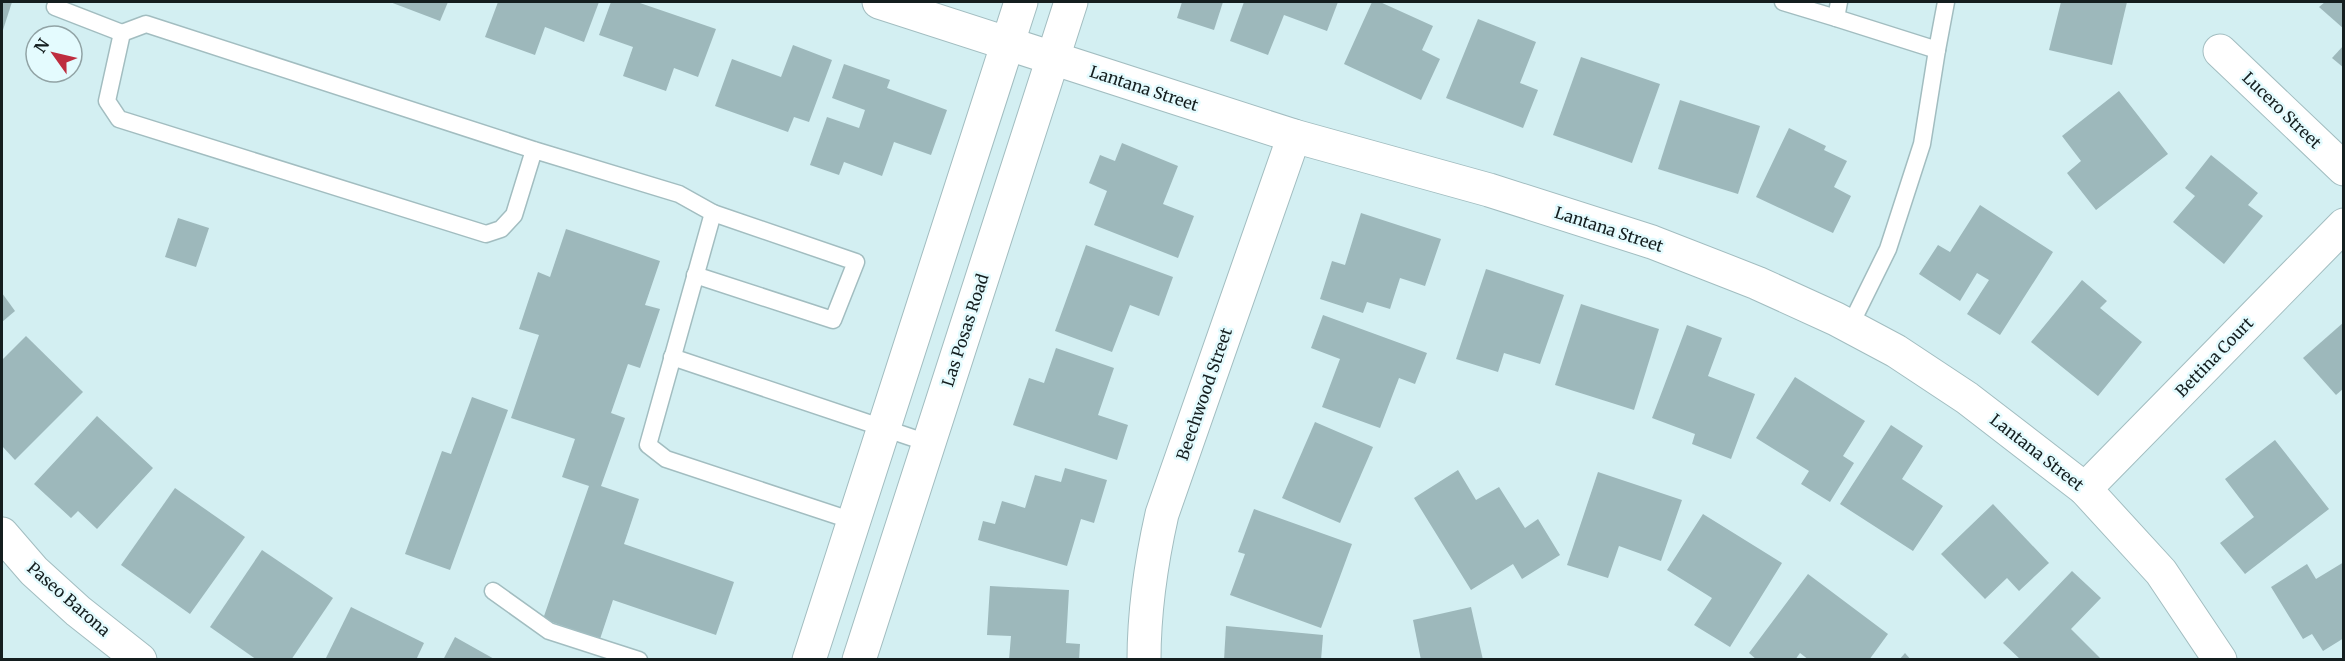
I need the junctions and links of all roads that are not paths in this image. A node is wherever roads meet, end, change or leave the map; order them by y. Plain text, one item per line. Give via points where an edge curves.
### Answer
1 (879, 2) edge
2 (1021, 2) edge
3 (1071, 2) edge
4 (1783, 2) edge
5 (1946, 2) edge
6 (55, 7) dead end
7 (1838, 10) edge
8 (122, 33) junction
9 (1008, 42) junction
10 (1937, 50) junction
11 (2220, 51) dead end
12 (1052, 59) junction
13 (1294, 136) junction
14 (534, 150) junction
15 (2343, 169) edge
16 (713, 213) junction
17 (2343, 225) edge
18 (695, 275) junction
19 (1850, 326) junction
20 (672, 357) junction
21 (883, 427) junction
22 (928, 443) junction
23 (2085, 489) junction
24 (853, 521) junction
25 (2, 534) edge
26 (493, 591) dead end
27 (140, 660) edge
28 (639, 660) edge
29 (809, 660) edge
30 (859, 660) edge
31 (1144, 660) edge
32 (2220, 660) edge

1 - 9 street, Lantana Street
2 - 9 street
3 - 12 street, Las Posas Road
4 - 7 lane
5 - 10 lane
6 - 8 lane
7 - 10 lane
8 - 14 lane via 146,24
8 - 14 lane via 107,101 119,120 486,234 501,229 514,215
9 - 12 street, Lantana Street
9 - 21 street
10 - 19 lane via 1922,144 1888,249
11 - 15 street, Lucero Street
12 - 13 street, Lantana Street
12 - 22 street, Las Posas Road
13 - 19 street, Lantana Street via 1489,190 1652,242 1757,283
13 - 31 street, Beechwood Street via 1162,514 1145,610
14 - 16 lane via 679,194
16 - 18 lane
16 - 18 lane via 856,262 833,320
17 - 23 street, Bettina Court
18 - 20 lane
19 - 23 street, Lantana Street via 1967,398
20 - 21 lane
20 - 24 lane via 648,445 666,459
21 - 22 lane
21 - 24 street
22 - 30 street, Las Posas Road
23 - 32 street, Lantana Street via 2161,572
24 - 29 street
25 - 27 street, Paseo Barona via 34,572
26 - 28 lane via 549,631

